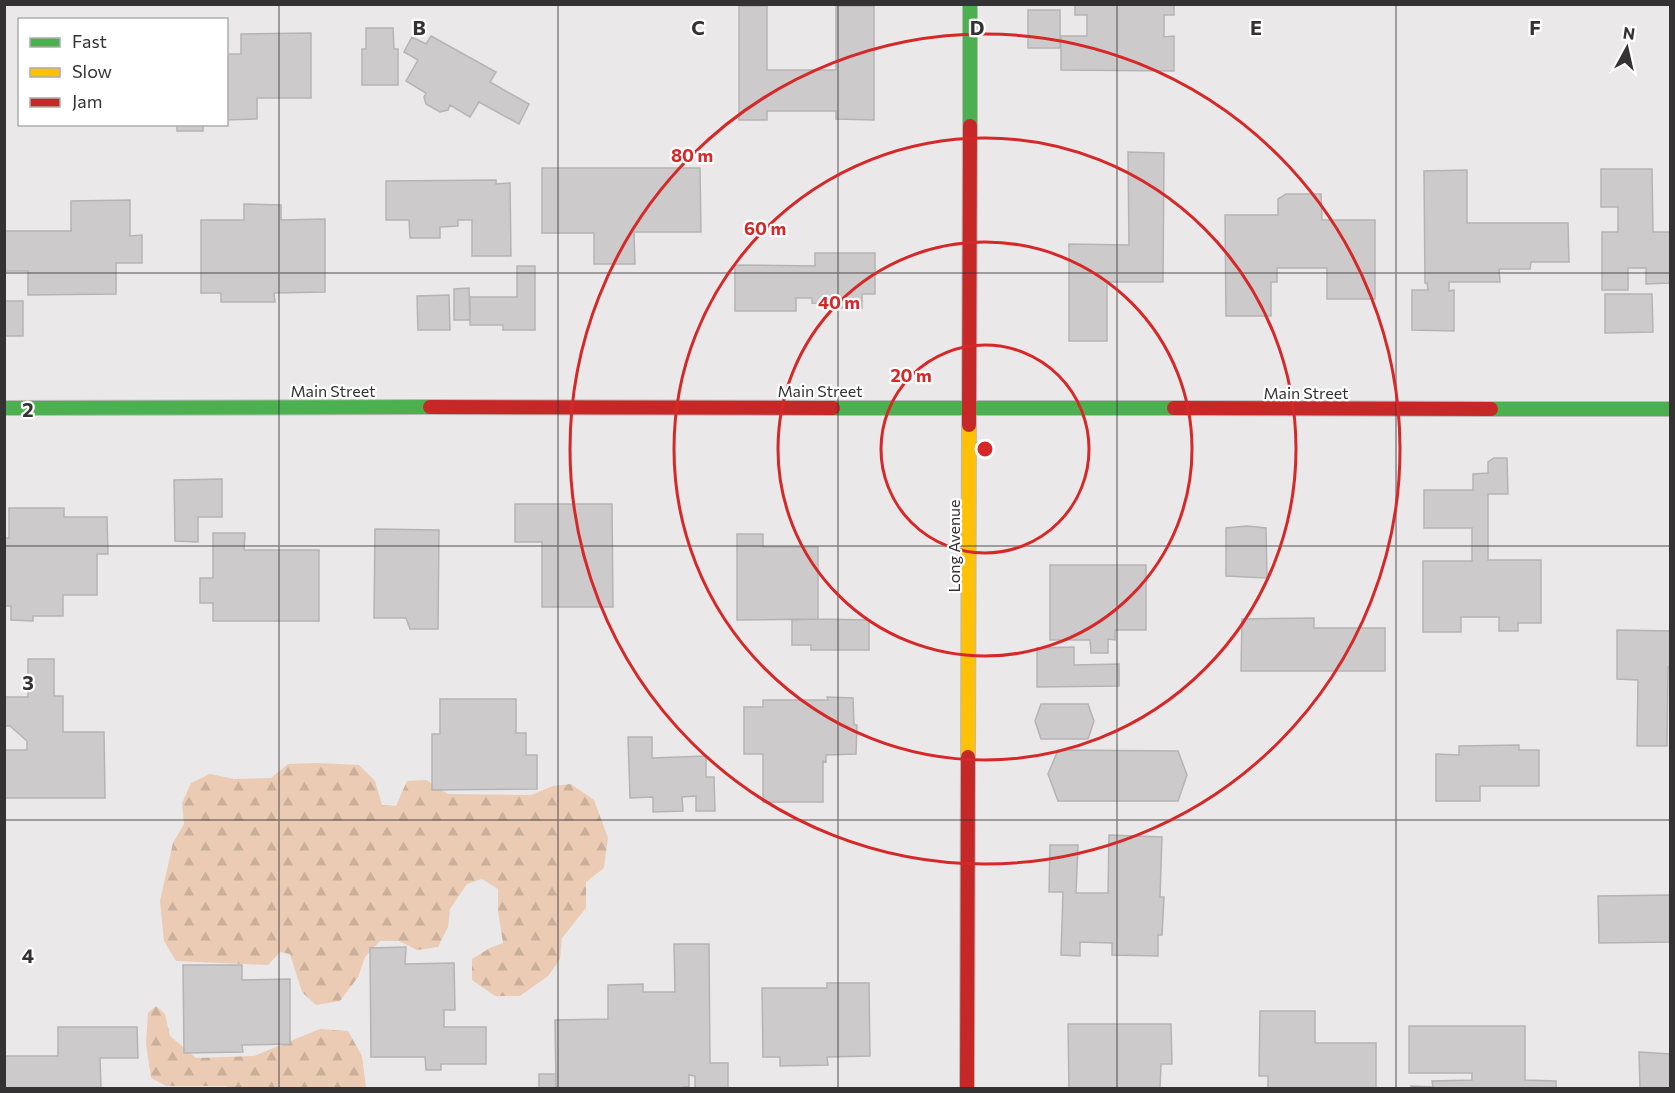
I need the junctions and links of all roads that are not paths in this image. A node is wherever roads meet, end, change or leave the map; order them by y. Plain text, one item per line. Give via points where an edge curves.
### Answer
1 (970, 4) edge
2 (970, 407) junction
3 (4, 408) edge
4 (1671, 409) edge
5 (967, 1089) edge

1 - 2 street, Long Avenue
2 - 3 street, Main Street
2 - 4 street, Main Street
2 - 5 street, Long Avenue

